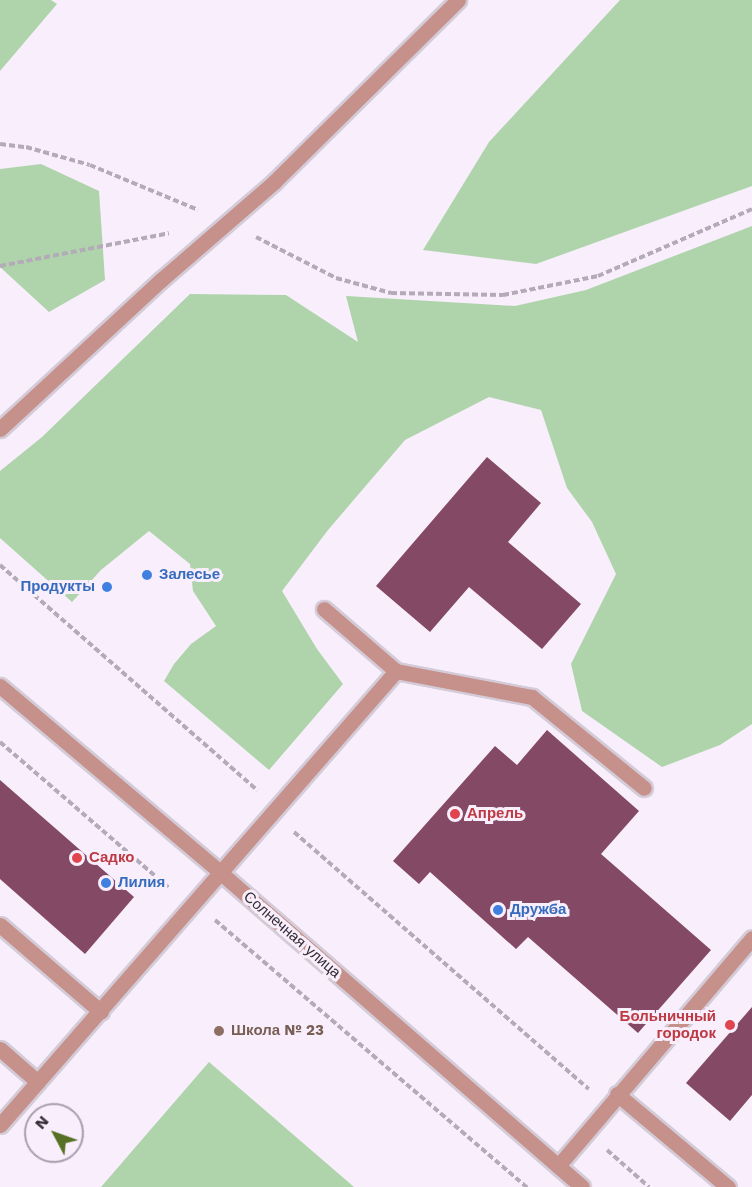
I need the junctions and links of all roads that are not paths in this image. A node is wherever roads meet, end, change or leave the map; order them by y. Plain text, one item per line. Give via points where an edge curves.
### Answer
1 (458, 0) edge
2 (0, 429) edge
3 (324, 609) dead end
4 (396, 671) junction
5 (0, 686) edge
6 (644, 788) dead end
7 (221, 873) junction
8 (0, 925) edge
9 (752, 938) edge
10 (101, 1012) junction
11 (0, 1049) edge
12 (38, 1082) junction
13 (613, 1100) junction
14 (0, 1125) edge
15 (558, 1166) junction
16 (582, 1187) edge
17 (728, 1187) edge

1 - 2 street via 274,182
3 - 4 street
4 - 6 street via 532,697
4 - 7 street
5 - 7 street, Солнечная улица
7 - 10 street
7 - 15 street, Солнечная улица
8 - 10 street
9 - 13 street
10 - 12 street
11 - 12 street
12 - 14 street
13 - 15 street
13 - 17 street
15 - 16 street, Солнечная улица

